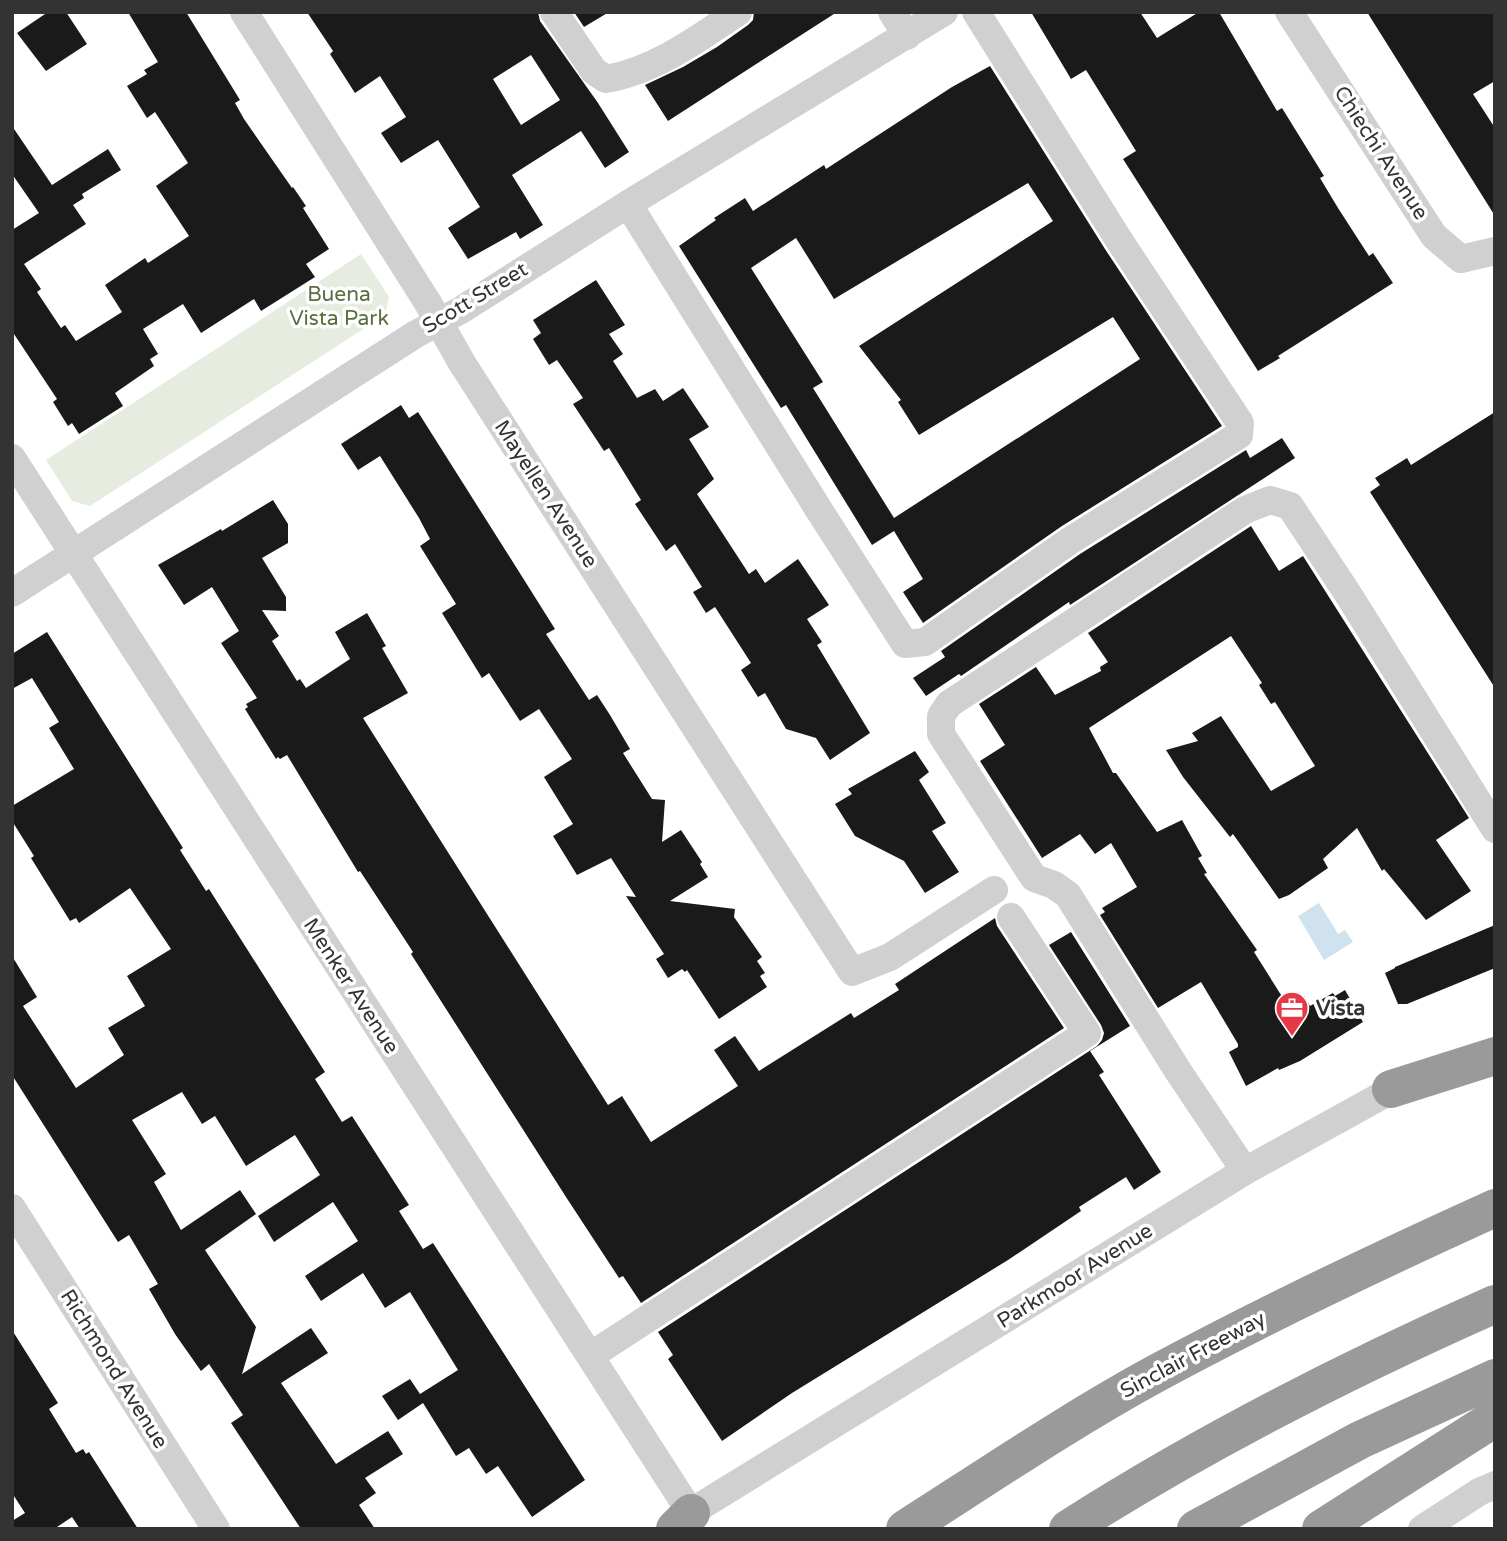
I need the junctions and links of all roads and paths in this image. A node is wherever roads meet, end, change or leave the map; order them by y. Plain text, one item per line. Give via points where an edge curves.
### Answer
1 (244, 12) edge
2 (554, 12) edge
3 (738, 12) edge
4 (944, 12) edge
5 (976, 12) edge
6 (1289, 12) edge
7 (900, 24) edge
8 (628, 204) junction
9 (1495, 251) edge
10 (439, 322) junction
11 (12, 458) edge
12 (73, 554) junction
13 (12, 593) edge
14 (1495, 829) edge
15 (994, 890) dead end
16 (1011, 917) dead end
17 (1495, 1038) edge
18 (1495, 1055) edge
19 (1391, 1090) junction
20 (1245, 1171) junction
21 (12, 1208) edge
22 (1495, 1208) edge
23 (1495, 1304) edge
24 (590, 1356) junction
25 (1495, 1378) edge
26 (1495, 1418) edge
27 (1495, 1485) edge
28 (676, 1523) edge
29 (216, 1529) edge
30 (905, 1529) edge
31 (1068, 1529) edge
32 (1196, 1529) edge
33 (1321, 1529) edge
34 (1422, 1529) edge

1 - 10 street, Mayellen Avenue
2 - 3 street via 594,71 606,79 658,61
4 - 7 street, Scott Street
5 - 8 street via 1240,423 1239,435 1071,540 925,642 905,644
6 - 9 street, Chiechi Avenue via 1434,236 1461,259
7 - 8 street, Scott Street
8 - 10 street, Scott Street
10 - 12 street, Scott Street
10 - 15 street, Mayellen Avenue via 852,972 890,957
11 - 12 street, Menker Avenue
12 - 13 street, Scott Street
12 - 24 street, Menker Avenue
14 - 20 street via 1290,506 1270,500 1245,510 949,704 941,716 941,734 1034,878 1068,895
16 - 24 street via 1087,1033
17 - 19 street, Parkmoor Avenue
18 - 19 highway
19 - 20 street, Parkmoor Avenue
20 - 28 street, Parkmoor Avenue
21 - 29 street, Richmond Avenue
22 - 30 highway, Sinclair Freeway via 1286,1305 1153,1375
23 - 31 highway via 1307,1394
24 - 28 street, Menker Avenue
25 - 32 highway via 1360,1440
26 - 33 highway
27 - 34 street

